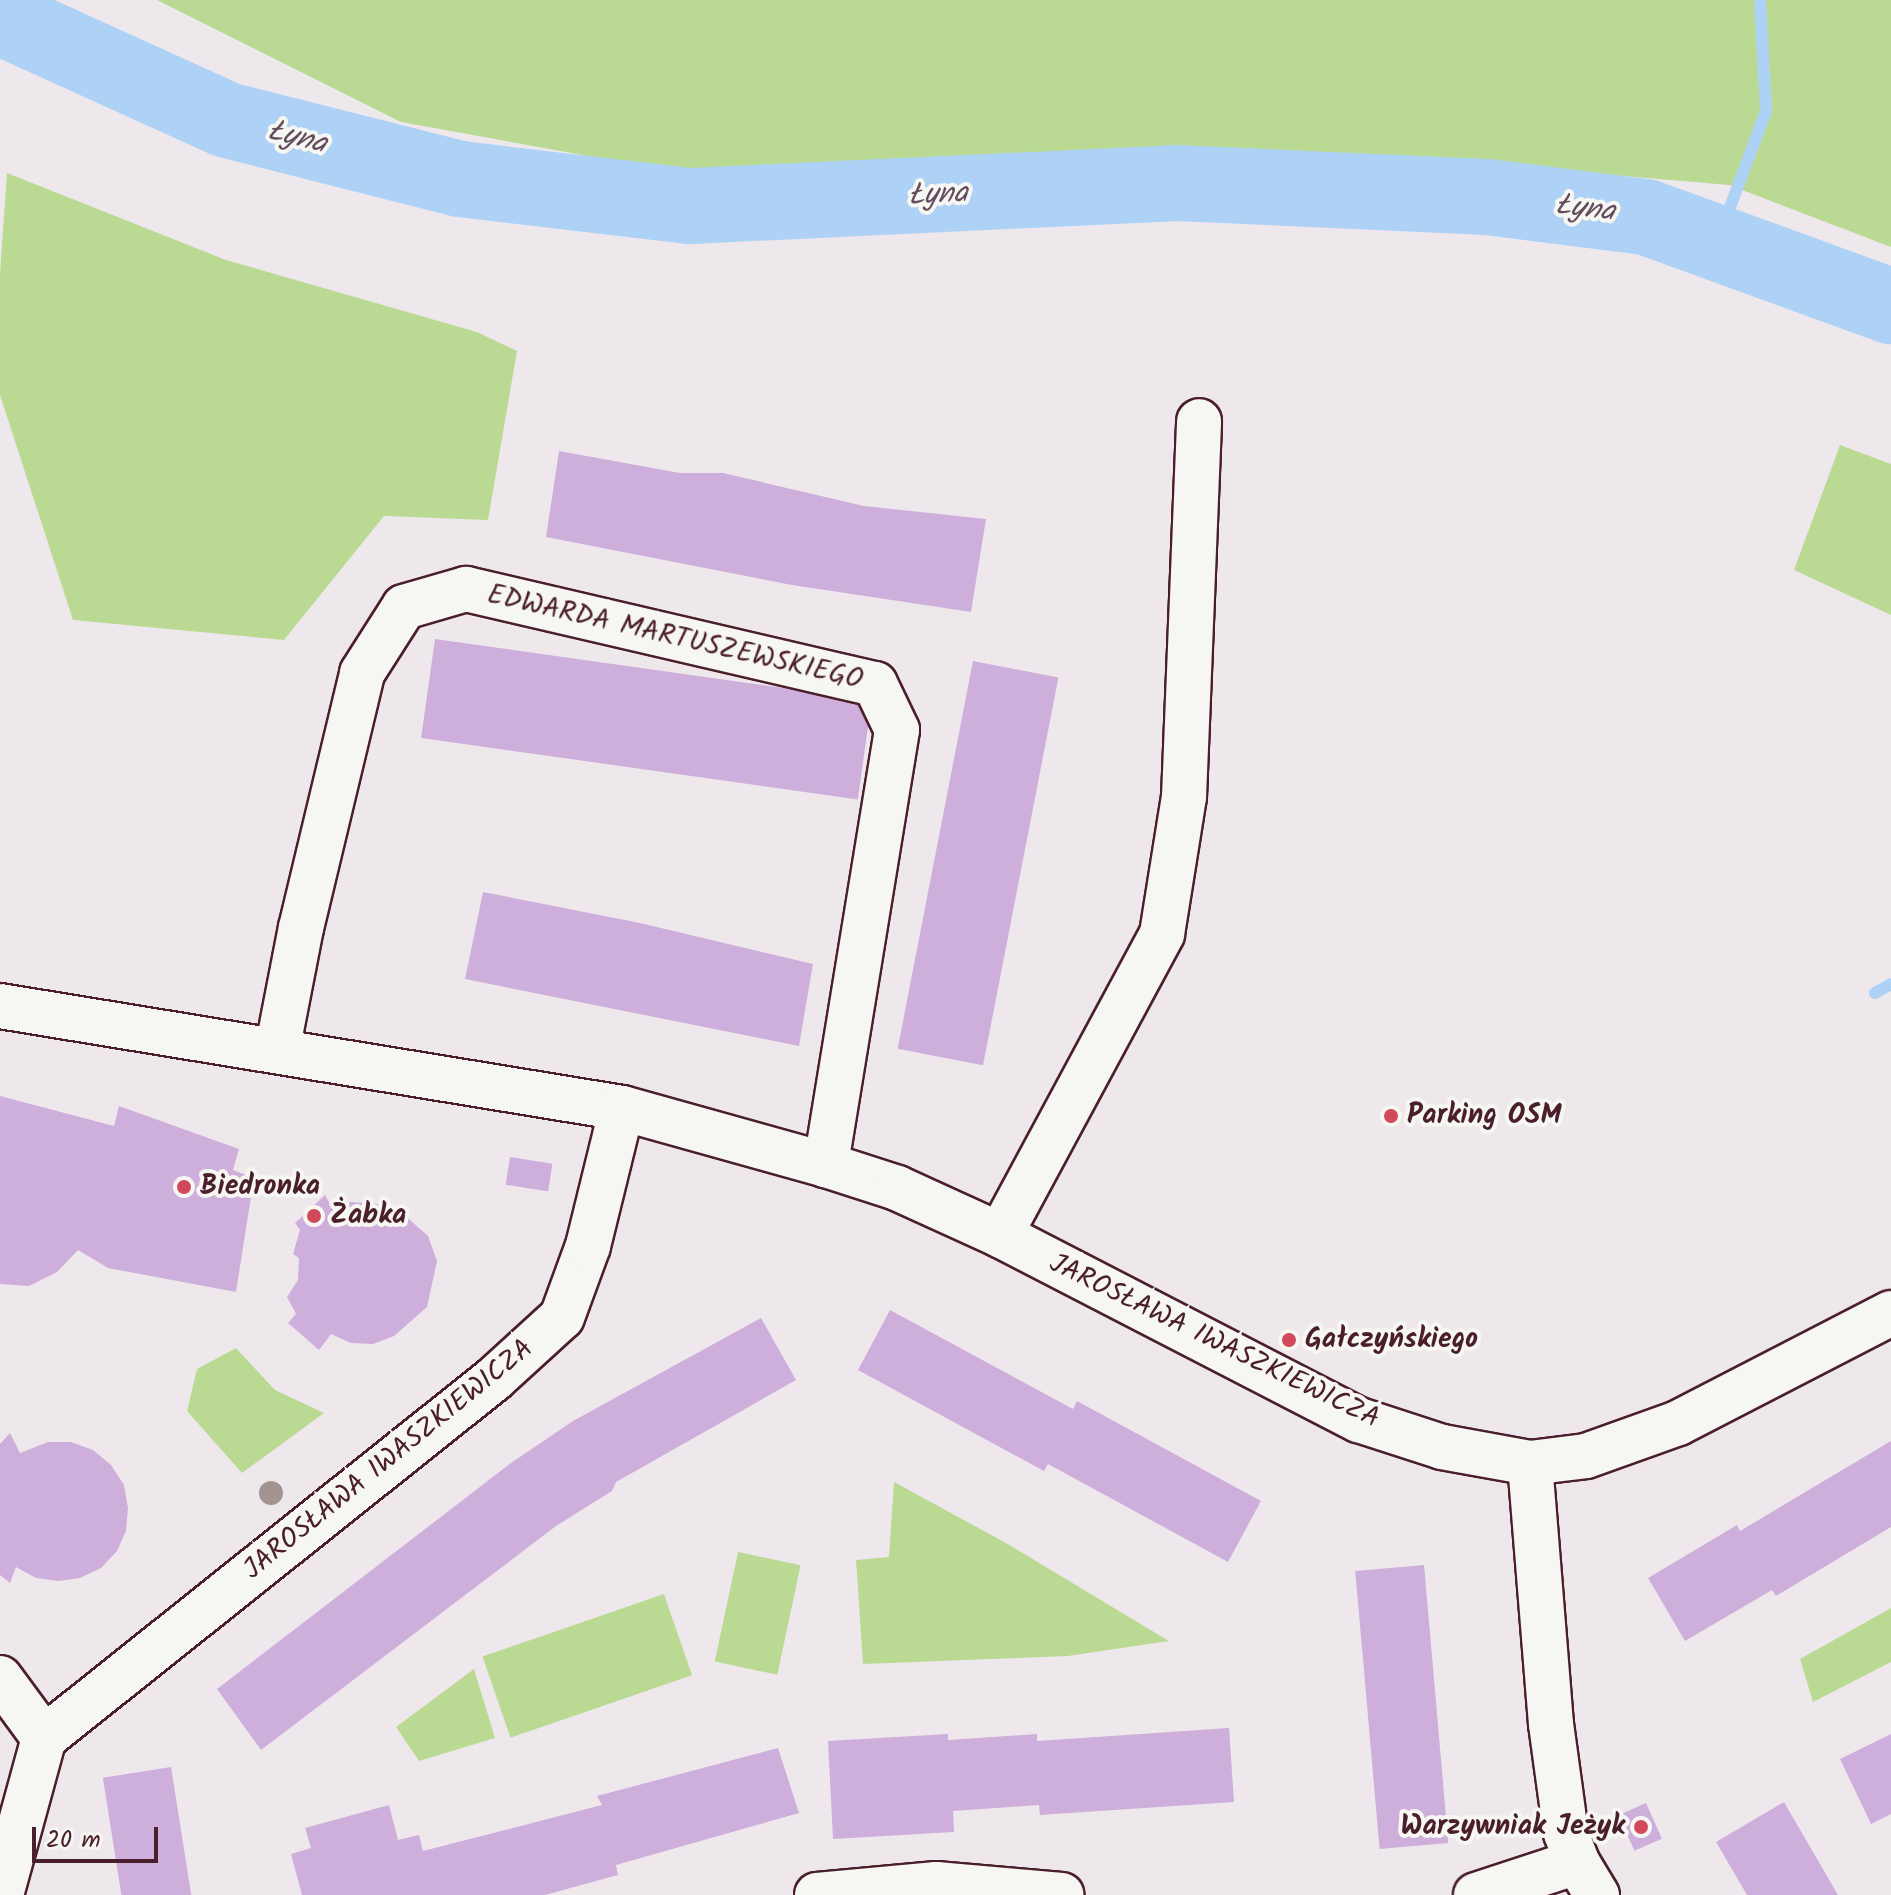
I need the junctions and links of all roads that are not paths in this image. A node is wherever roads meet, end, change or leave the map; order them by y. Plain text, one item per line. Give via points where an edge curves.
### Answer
1 (1199, 421) dead end
2 (0, 1006) edge
3 (277, 1051) junction
4 (622, 1108) junction
5 (826, 1165) junction
6 (1000, 1235) junction
7 (1891, 1313) edge
8 (1530, 1463) junction
9 (0, 1678) edge
10 (44, 1738) junction
11 (1587, 1879) edge
12 (937, 1890) edge
13 (1, 1895) edge
14 (817, 1895) edge
15 (1062, 1895) edge
16 (1476, 1895) edge

1 - 6 street via 1184,797 1162,934
2 - 3 street, JAROSŁAWA IWASZKIEWICZA
3 - 4 street, JAROSŁAWA IWASZKIEWICZA
3 - 5 street, EDWARDA MARTUSZEWSKIEGO via 362,673 404,607 466,589 875,684 897,730
4 - 5 street, JAROSŁAWA IWASZKIEWICZA
4 - 10 street, JAROSŁAWA IWASZKIEWICZA via 588,1246 562,1317 494,1379
5 - 6 street, JAROSŁAWA IWASZKIEWICZA via 897,1188
6 - 8 street, JAROSŁAWA IWASZKIEWICZA via 1359,1420 1442,1447
7 - 8 street, JAROSŁAWA IWASZKIEWICZA via 1678,1423 1586,1456
8 - 11 street via 1551,1724 1566,1833
9 - 10 street
10 - 13 street
11 - 16 street
12 - 14 street
12 - 15 street

